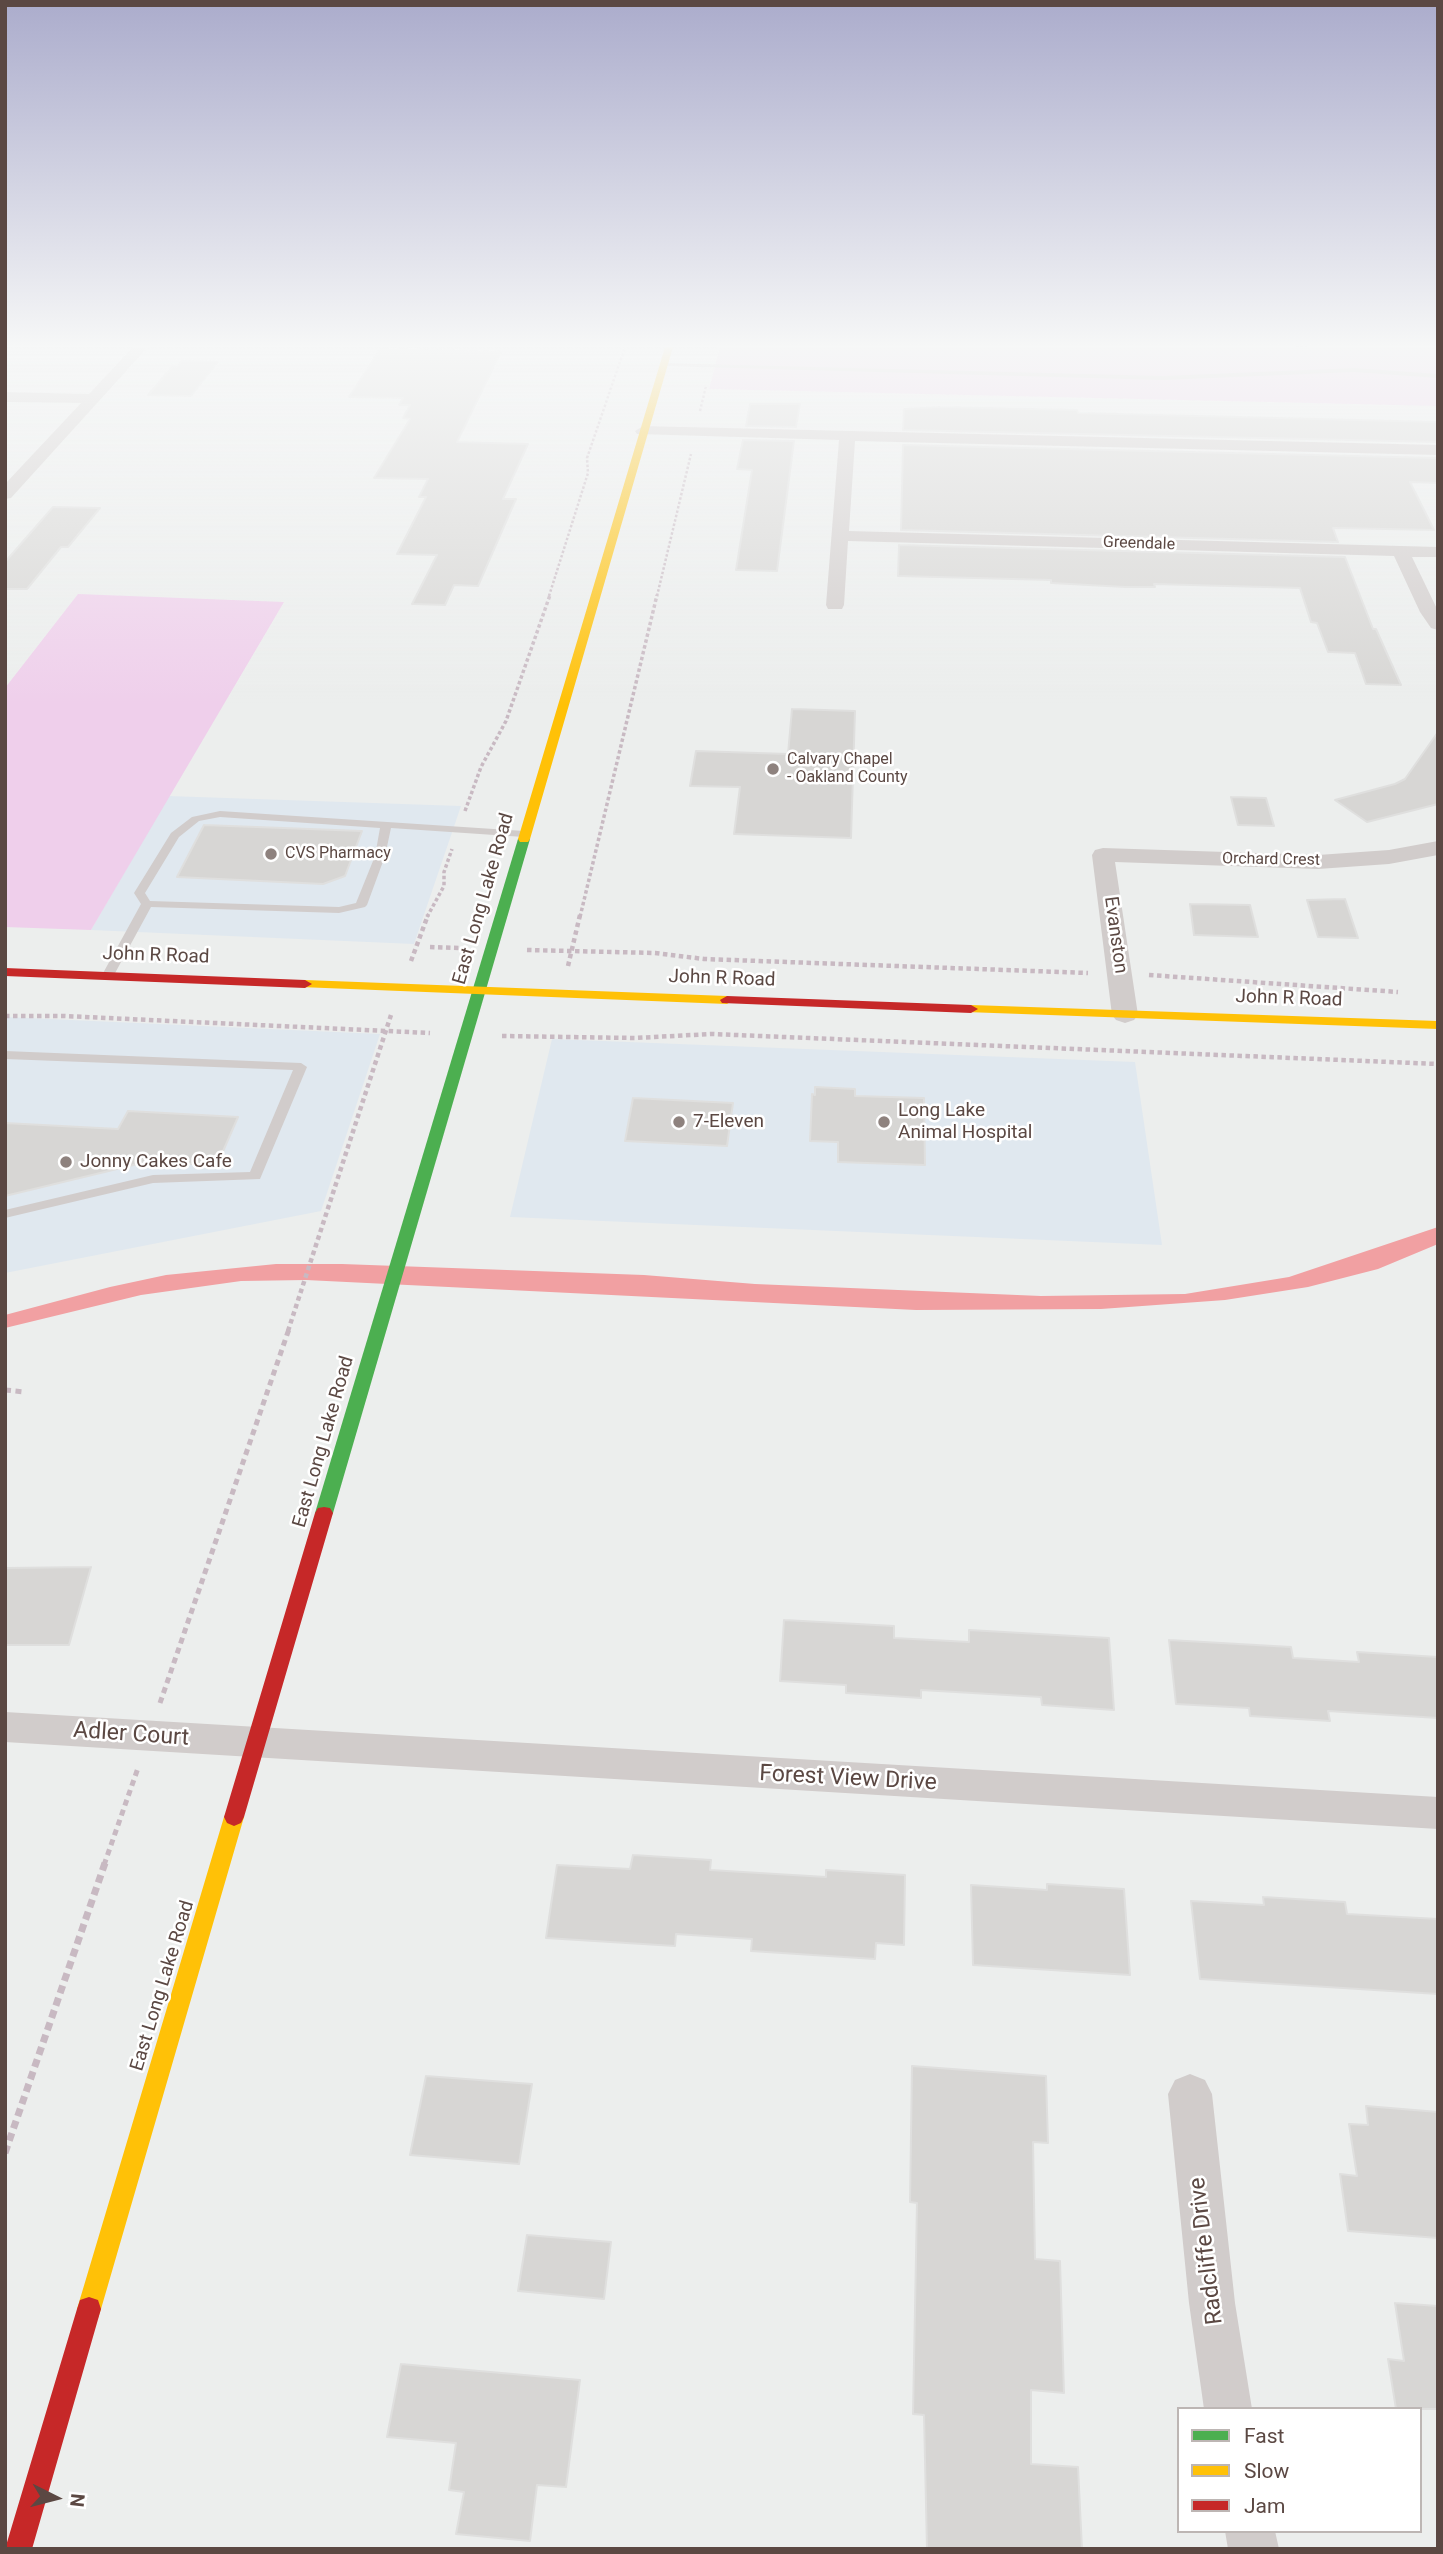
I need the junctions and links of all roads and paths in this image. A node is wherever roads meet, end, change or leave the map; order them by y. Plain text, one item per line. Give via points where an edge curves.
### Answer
1 (31, 466) edge
2 (588, 466) edge
3 (633, 466) edge
4 (688, 466) edge
5 (845, 466) edge
6 (5, 494) edge
7 (841, 536) junction
8 (1401, 551) junction
9 (1438, 552) edge
10 (835, 605) dead end
11 (1438, 624) edge
12 (463, 816) dead end
13 (386, 826) junction
14 (524, 834) junction
15 (456, 837) dead end
16 (1438, 848) edge
17 (1103, 855) joint
18 (147, 904) junction
19 (551, 951) dead end
20 (572, 952) junction
21 (412, 958) dead end
22 (569, 960) dead end
23 (5, 972) edge
24 (1086, 973) dead end
25 (108, 975) junction
26 (1153, 975) dead end
27 (480, 991) junction
28 (1410, 993) dead end
29 (1125, 1015) junction
30 (5, 1016) edge
31 (389, 1021) dead end
32 (1438, 1025) edge
33 (550, 1027) dead end
34 (386, 1031) junction
35 (410, 1032) dead end
36 (535, 1037) dead end
37 (549, 1037) junction
38 (5, 1055) edge
39 (1438, 1064) edge
40 (5, 1214) edge
41 (5, 1390) edge
42 (25, 1392) dead end
43 (158, 1708) dead end
44 (5, 1727) edge
45 (257, 1743) junction
46 (140, 1762) dead end
47 (1438, 1813) edge
48 (1190, 2094) dead end
49 (5, 2153) edge
50 (1228, 2407) edge
51 (18, 2549) edge

1 - 6 street
2 - 12 path via 506,721 481,766
3 - 14 main road, East Long Lake Road
4 - 20 path
5 - 7 street
7 - 8 street, Greendale
7 - 10 street
8 - 9 street, Greendale
8 - 11 street
13 - 14 lane
13 - 18 lane via 361,905 339,910
13 - 18 lane via 220,814 196,819 175,835 139,892
14 - 27 main road, East Long Lake Road
15 - 21 path via 444,886 425,920
16 - 17 street, Orchard Crest via 1318,862
17 - 29 street, Evanston
18 - 25 lane
19 - 20 path
20 - 22 path
20 - 24 path
23 - 25 main road, John R Road
25 - 27 main road, John R Road
26 - 28 path
27 - 29 main road, John R Road
27 - 45 main road, East Long Lake Road
29 - 32 main road, John R Road
30 - 34 path
31 - 34 path
33 - 37 path
34 - 35 path
34 - 43 path
36 - 37 path
37 - 39 path via 712,1034
38 - 40 lane via 301,1067 255,1176 153,1179
41 - 42 path
44 - 45 street, Adler Court
45 - 47 street, Forest View Drive
45 - 51 main road, East Long Lake Road
46 - 49 path
48 - 50 street, Radcliffe Drive

